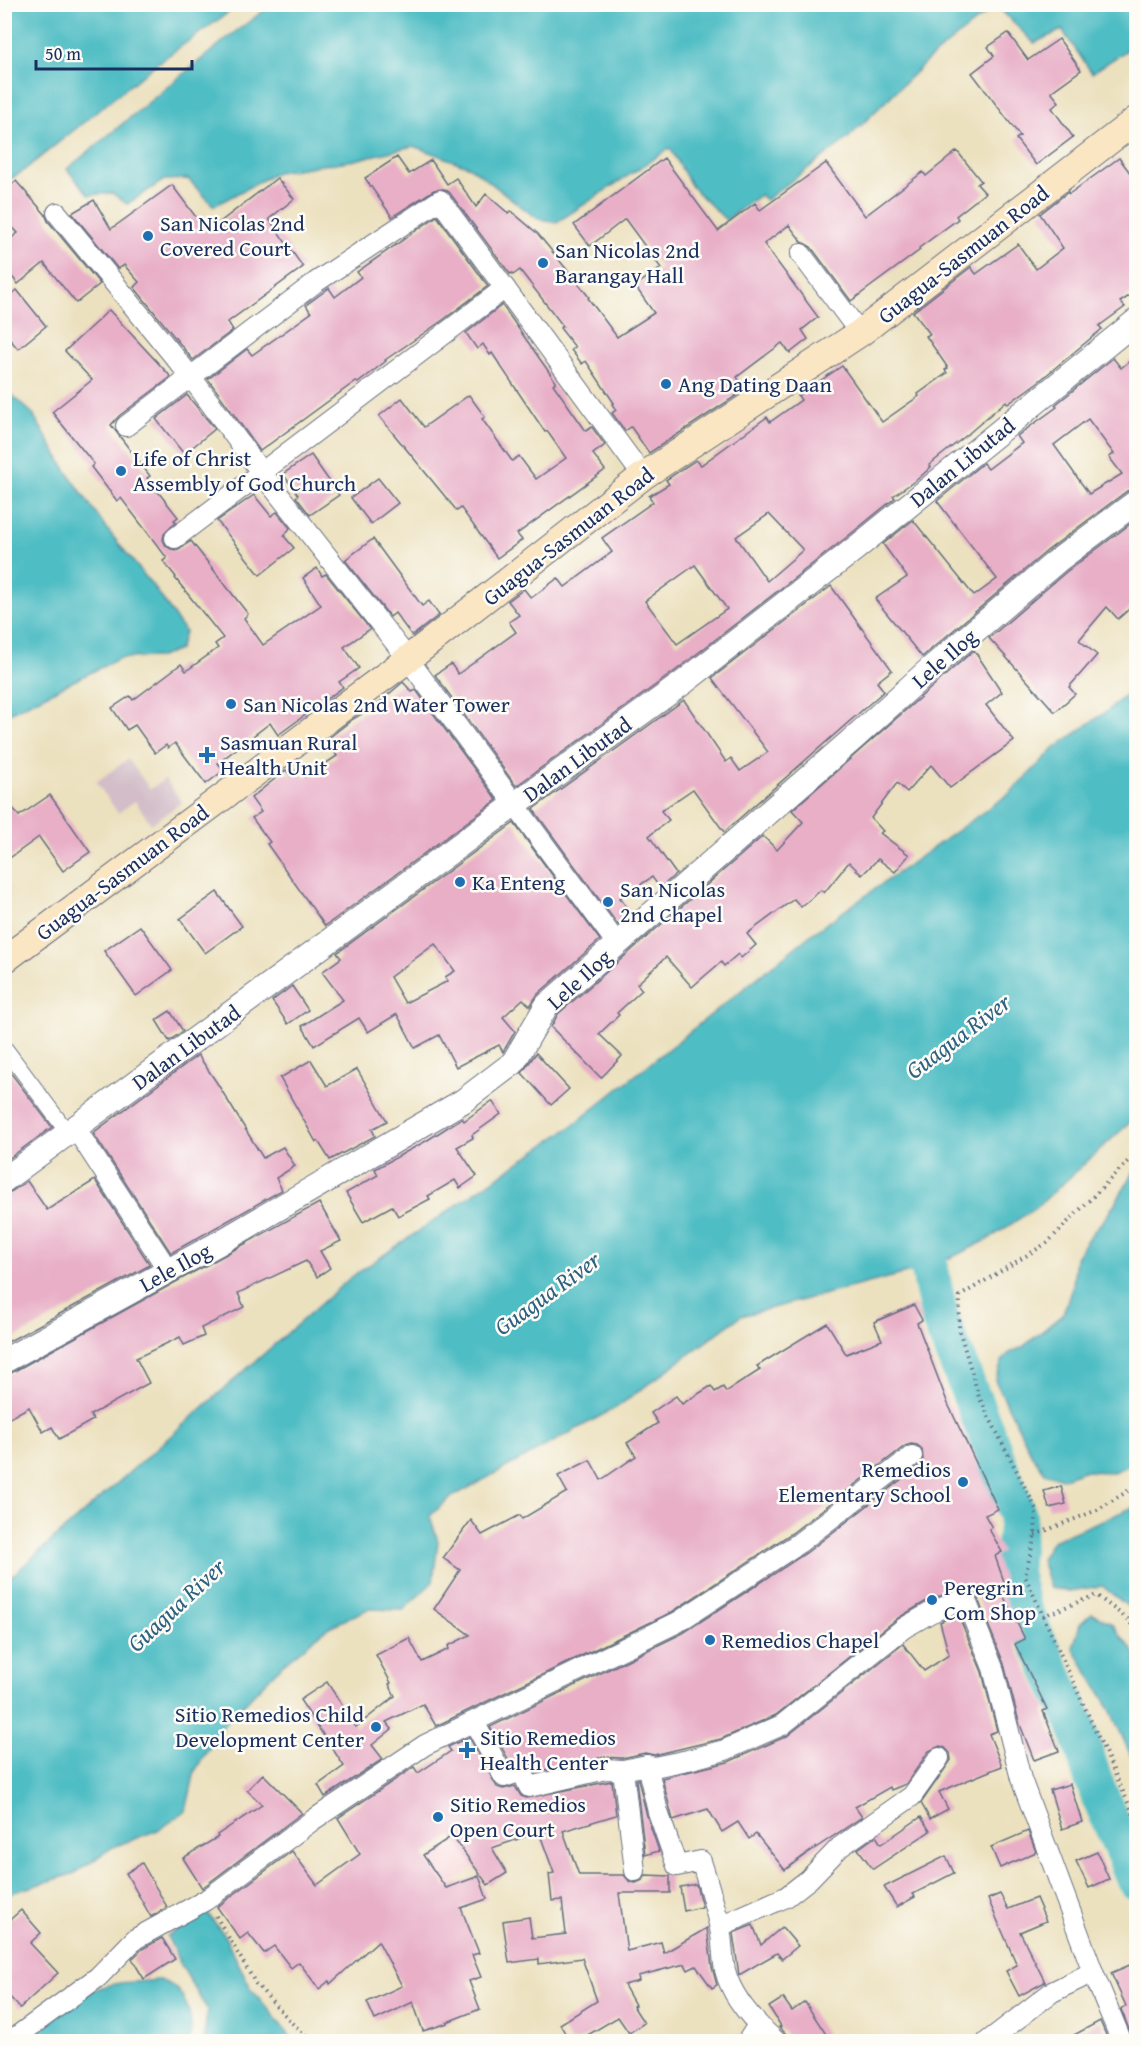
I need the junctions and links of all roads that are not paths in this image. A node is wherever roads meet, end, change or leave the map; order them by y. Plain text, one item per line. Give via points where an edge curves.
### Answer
1 (1137, 120) edge
2 (57, 213) dead end
3 (801, 254) dead end
4 (505, 288) junction
5 (1137, 321) edge
6 (860, 333) junction
7 (192, 377) junction
8 (126, 426) dead end
9 (261, 472) junction
10 (643, 476) junction
11 (1137, 502) edge
12 (175, 538) dead end
13 (408, 659) junction
14 (514, 805) junction
15 (618, 945) junction
16 (4, 960) edge
17 (4, 1047) edge
18 (72, 1131) junction
19 (4, 1180) edge
20 (168, 1270) junction
21 (4, 1360) edge
22 (912, 1456) dead end
23 (474, 1722) junction
24 (939, 1758) dead end
25 (647, 1766) junction
26 (623, 1770) junction
27 (634, 1871) dead end
28 (720, 1926) junction
29 (1093, 1972) junction
30 (752, 2033) edge
31 (9, 2042) edge
32 (777, 2042) edge
33 (987, 2042) edge
34 (1122, 2042) edge

1 - 6 main road, Guagua-Sasmuan Road
2 - 7 street
3 - 6 street
4 - 7 street via 440,200 316,282
4 - 9 street
4 - 10 street
5 - 14 street, Dalan Libutad via 694,675
6 - 10 main road, Guagua-Sasmuan Road
7 - 8 street
7 - 9 street
9 - 12 street
9 - 13 street
10 - 13 main road, Guagua-Sasmuan Road
11 - 15 street, Lele Ilog via 1057,561 931,668
13 - 14 street
13 - 16 main road, Guagua-Sasmuan Road
14 - 15 street
14 - 18 street, Dalan Libutad
15 - 20 street, Lele Ilog via 547,1005 513,1063 463,1101
17 - 18 street
18 - 19 street, Dalan Libutad
18 - 20 street
20 - 21 street, Lele Ilog
22 - 23 street via 798,1543 678,1622
23 - 26 street via 504,1777 522,1771 530,1787 606,1769
23 - 31 street via 425,1745 313,1820 206,1900 135,1939 98,1977
24 - 28 street via 912,1796 840,1847 786,1898
25 - 26 street
25 - 28 street via 677,1866 701,1861
25 - 29 street via 715,1752 782,1725 904,1628 965,1598 993,1668 1021,1779
26 - 27 street
28 - 30 street via 725,1971
29 - 33 street via 1052,1992
29 - 34 street
30 - 32 street

